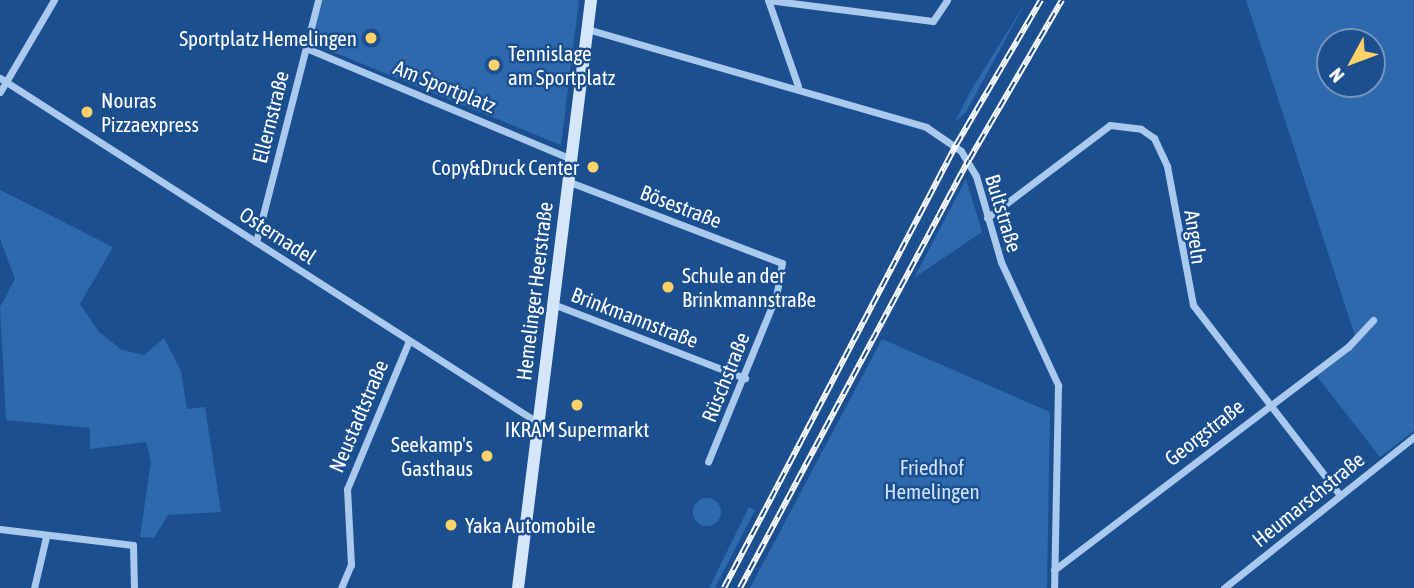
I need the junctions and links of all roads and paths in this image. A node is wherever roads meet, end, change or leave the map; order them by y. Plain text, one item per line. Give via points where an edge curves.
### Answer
1 (54, 0) edge
2 (317, 0) edge
3 (591, 0) edge
4 (768, 0) edge
5 (947, 0) edge
6 (587, 29) junction
7 (306, 48) junction
8 (3, 80) edge
9 (798, 86) junction
10 (0, 92) edge
11 (569, 158) junction
12 (567, 181) junction
13 (987, 218) junction
14 (256, 242) junction
15 (782, 263) joint
16 (552, 304) junction
17 (1373, 320) dead end
18 (409, 341) junction
19 (745, 377) junction
20 (1269, 405) junction
21 (537, 422) junction
22 (1414, 437) edge
23 (708, 462) dead end
24 (1340, 495) junction
25 (0, 529) edge
26 (46, 537) junction
27 (1054, 570) junction
28 (34, 588) edge
29 (134, 588) edge
30 (341, 588) edge
31 (518, 588) edge
32 (1054, 588) edge
33 (1224, 588) edge

1 - 8 street
2 - 7 street, Ellernstraße
3 - 6 main road, Hemelinger Heerstraße
4 - 5 street via 933,21
4 - 9 street
6 - 9 street, Bultstraße
6 - 11 main road, Hemelinger Heerstraße
7 - 11 street, Am Sportplatz
7 - 14 street, Ellernstraße
8 - 10 street
8 - 14 street, Osternadel
9 - 13 street, Bultstraße via 926,127 956,145 976,176
11 - 12 main road, Hemelinger Heerstraße
12 - 15 street, Bösestraße
12 - 16 main road, Hemelinger Heerstraße
13 - 20 street, Angeln via 1101,129 1123,124 1141,129 1162,149 1193,305
13 - 27 street, Bultstraße via 1014,294 1058,385
14 - 18 street, Osternadel
15 - 19 street, Rüschstraße
16 - 19 street, Brinkmannstraße
16 - 21 main road, Hemelinger Heerstraße
17 - 20 street, Georgstraße via 1348,347
18 - 21 street, Osternadel
18 - 30 street, Neustadtstraße via 347,489 351,565
19 - 23 street, Rüschstraße
20 - 24 street, Angeln
20 - 27 street, Georgstraße
21 - 31 main road, Hemelinger Heerstraße
22 - 24 street, Heumarschstraße
24 - 33 street, Heumarschstraße
25 - 26 street
26 - 28 street
26 - 29 street via 133,545
27 - 32 street, Bultstraße

